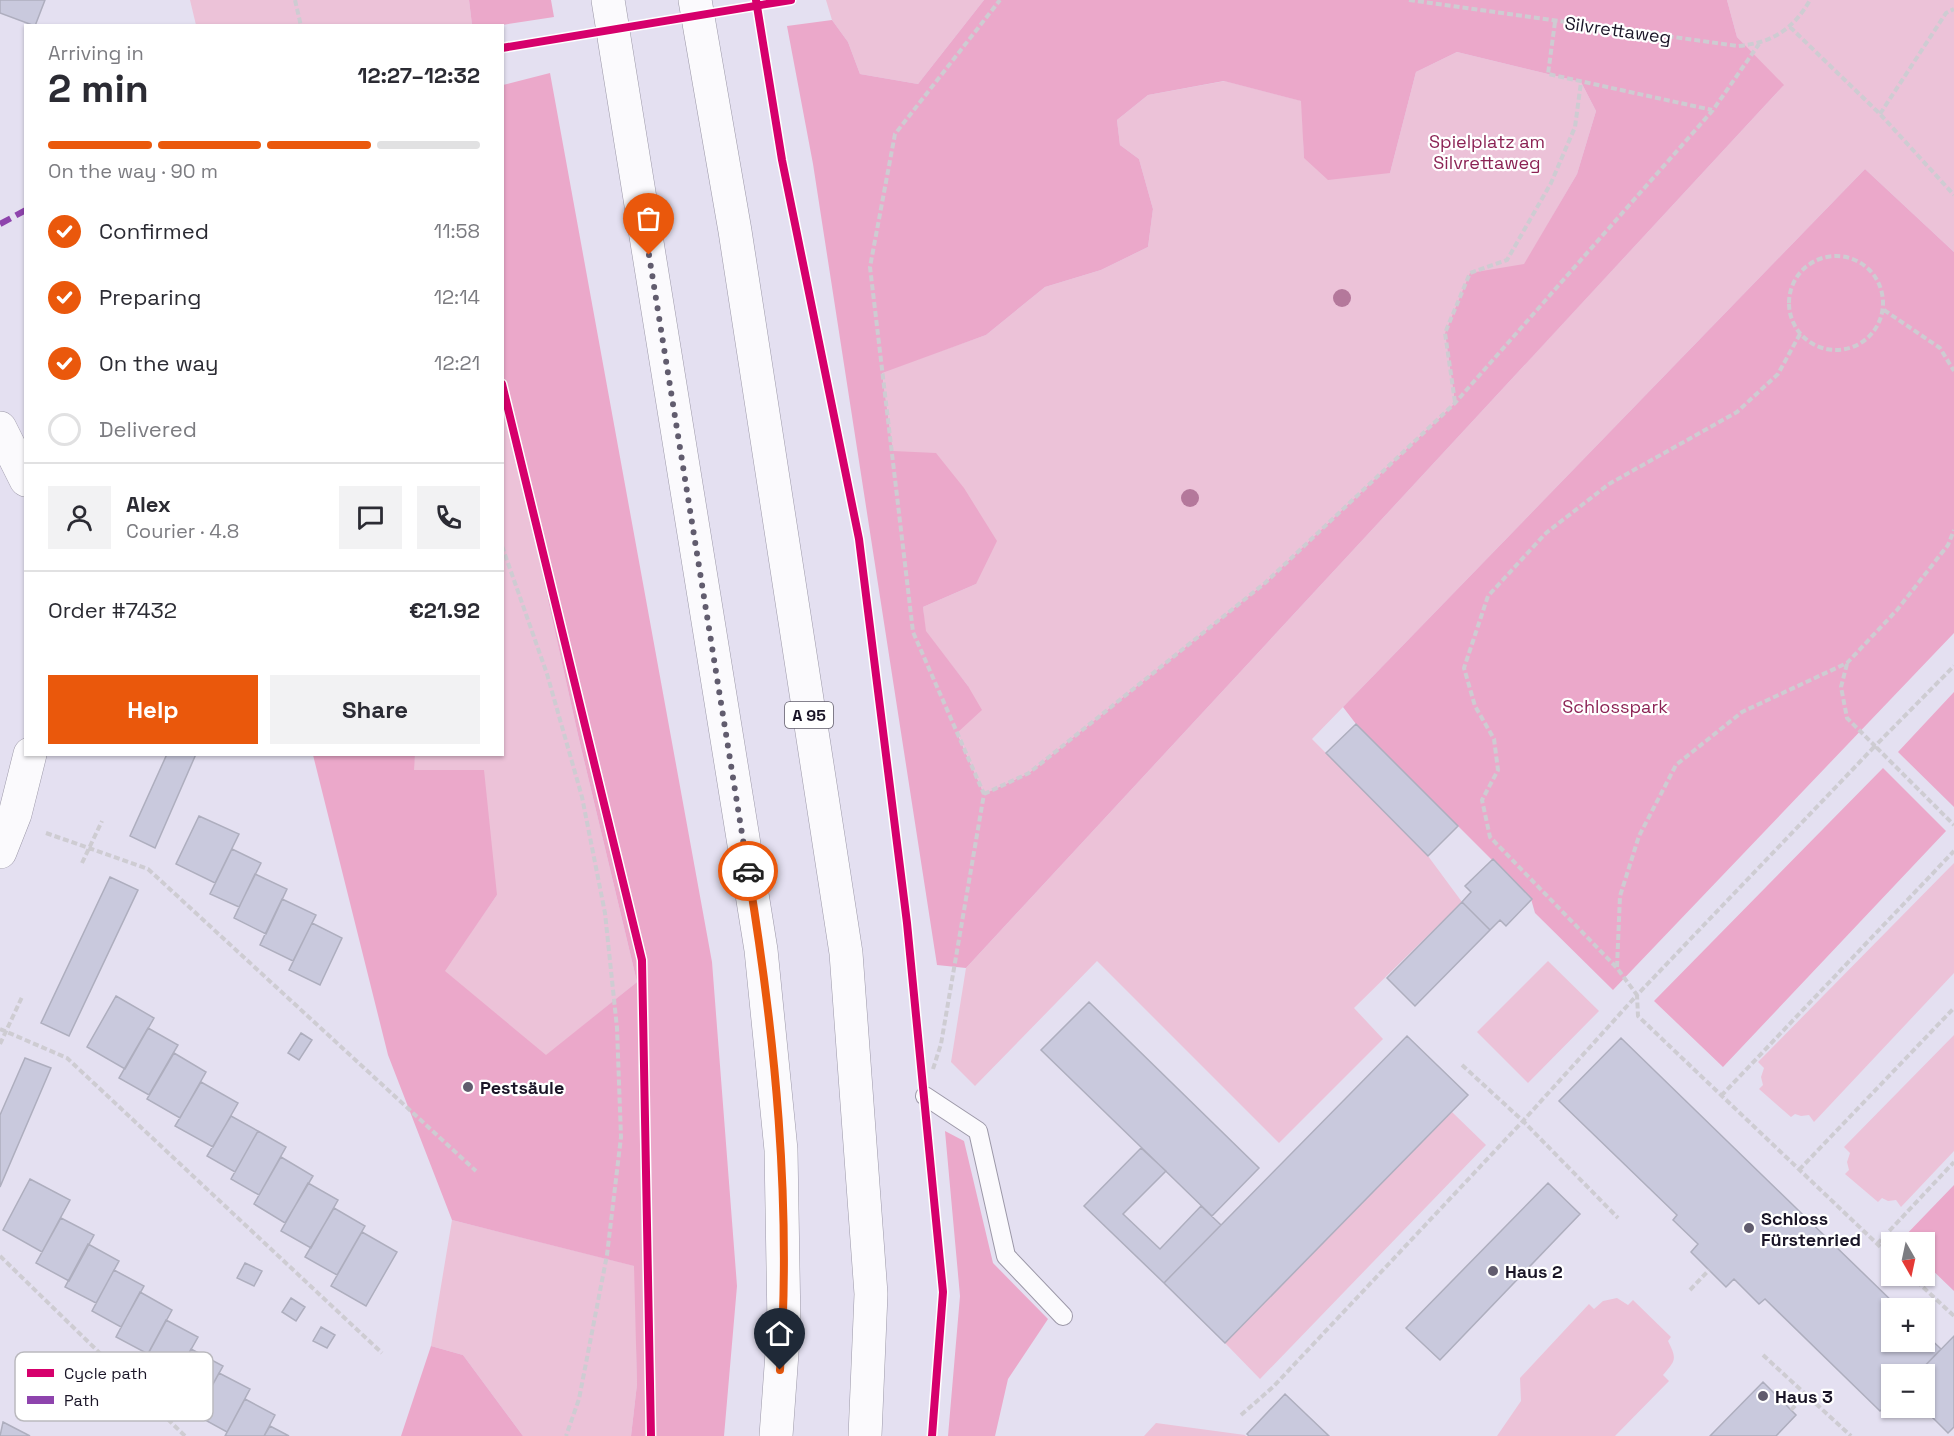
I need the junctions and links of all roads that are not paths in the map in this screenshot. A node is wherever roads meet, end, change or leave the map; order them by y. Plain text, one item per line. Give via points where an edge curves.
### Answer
1 (608, 0) edge
2 (695, 0) edge
3 (0, 428) edge
4 (24, 476) edge
5 (29, 756) edge
6 (5, 838) edge
7 (925, 1096) road end
8 (1063, 1316) dead end
9 (776, 1436) edge
10 (865, 1436) edge

1 - 9 main road via 761,950 781,1150 783,1326
2 - 10 main road, A 95 via 735,231 846,953 871,1294
3 - 4 main road
5 - 6 main road
7 - 8 lane via 978,1131 1006,1256

